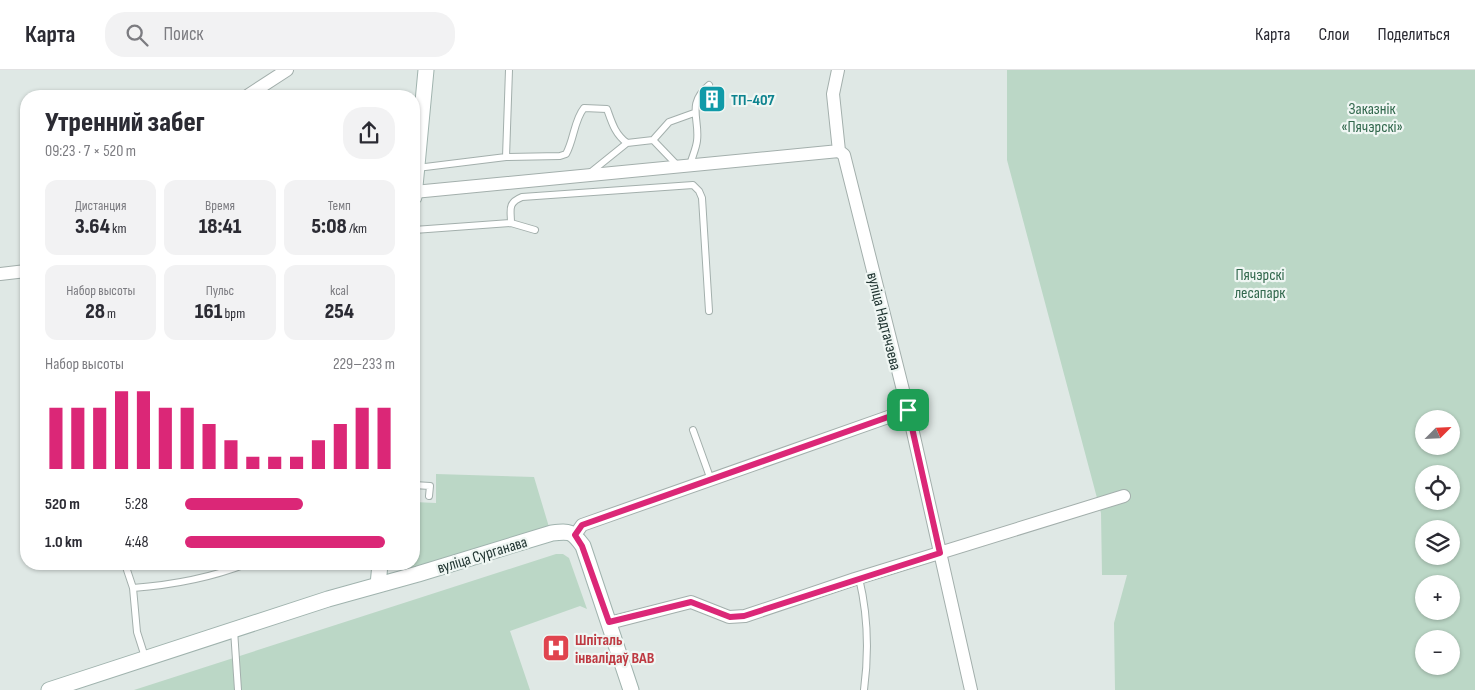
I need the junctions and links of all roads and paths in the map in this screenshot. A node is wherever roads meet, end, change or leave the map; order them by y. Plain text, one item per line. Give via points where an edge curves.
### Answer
1 (287, 70) edge
2 (426, 70) edge
3 (509, 70) edge
4 (838, 70) edge
5 (709, 85) dead end
6 (256, 90) edge
7 (694, 113) junction
8 (420, 129) edge
9 (653, 140) junction
10 (627, 143) junction
11 (839, 151) junction
12 (506, 157) junction
13 (684, 166) junction
14 (420, 168) edge
15 (587, 175) junction
16 (420, 191) edge
17 (511, 224) junction
18 (420, 230) edge
19 (536, 230) dead end
20 (20, 272) edge
21 (0, 274) edge
22 (708, 311) dead end
23 (908, 410) junction
24 (693, 430) dead end
25 (711, 480) junction
26 (420, 485) edge
27 (429, 496) dead end
28 (1124, 496) dead end
29 (575, 535) junction
30 (940, 553) junction
31 (127, 570) edge
32 (228, 570) edge
33 (379, 570) edge
34 (859, 578) junction
35 (378, 584) junction
36 (133, 588) junction
37 (609, 622) junction
38 (234, 630) junction
39 (145, 659) junction
40 (49, 690) edge
41 (238, 690) edge
42 (631, 690) edge
43 (864, 690) edge
44 (972, 690) edge

1 - 6 street
2 - 8 main road
3 - 12 lane
4 - 11 street, вуліца Надтачэева via 832,94
5 - 7 lane via 701,92
7 - 9 lane via 669,122
7 - 13 lane via 697,140
9 - 10 lane
9 - 13 lane
10 - 12 lane via 614,128 607,109 584,108 566,154
10 - 15 lane
11 - 13 street
11 - 23 street, вуліца Надтачэева via 844,155
12 - 14 lane
13 - 15 street
15 - 16 street
17 - 18 lane
17 - 19 lane
17 - 22 lane via 510,206 522,197 693,185 702,198
20 - 21 street
23 - 25 street
23 - 30 street, вуліца Надтачэева
24 - 25 lane
25 - 29 street via 582,525
26 - 27 lane via 430,486
28 - 30 street
29 - 35 main road, вуліца Сурганава via 552,533
29 - 37 main road via 582,546
30 - 34 street
30 - 44 street, вуліца Надтачэева
31 - 36 lane
32 - 36 lane via 176,583
33 - 35 main road
34 - 37 street via 744,616 730,617 691,602
34 - 43 lane via 868,632
35 - 38 main road, вуліца Сурганава
36 - 39 lane
37 - 42 main road
38 - 39 main road, вуліца Сурганава
38 - 41 lane
39 - 40 main road, вуліца Сурганава

